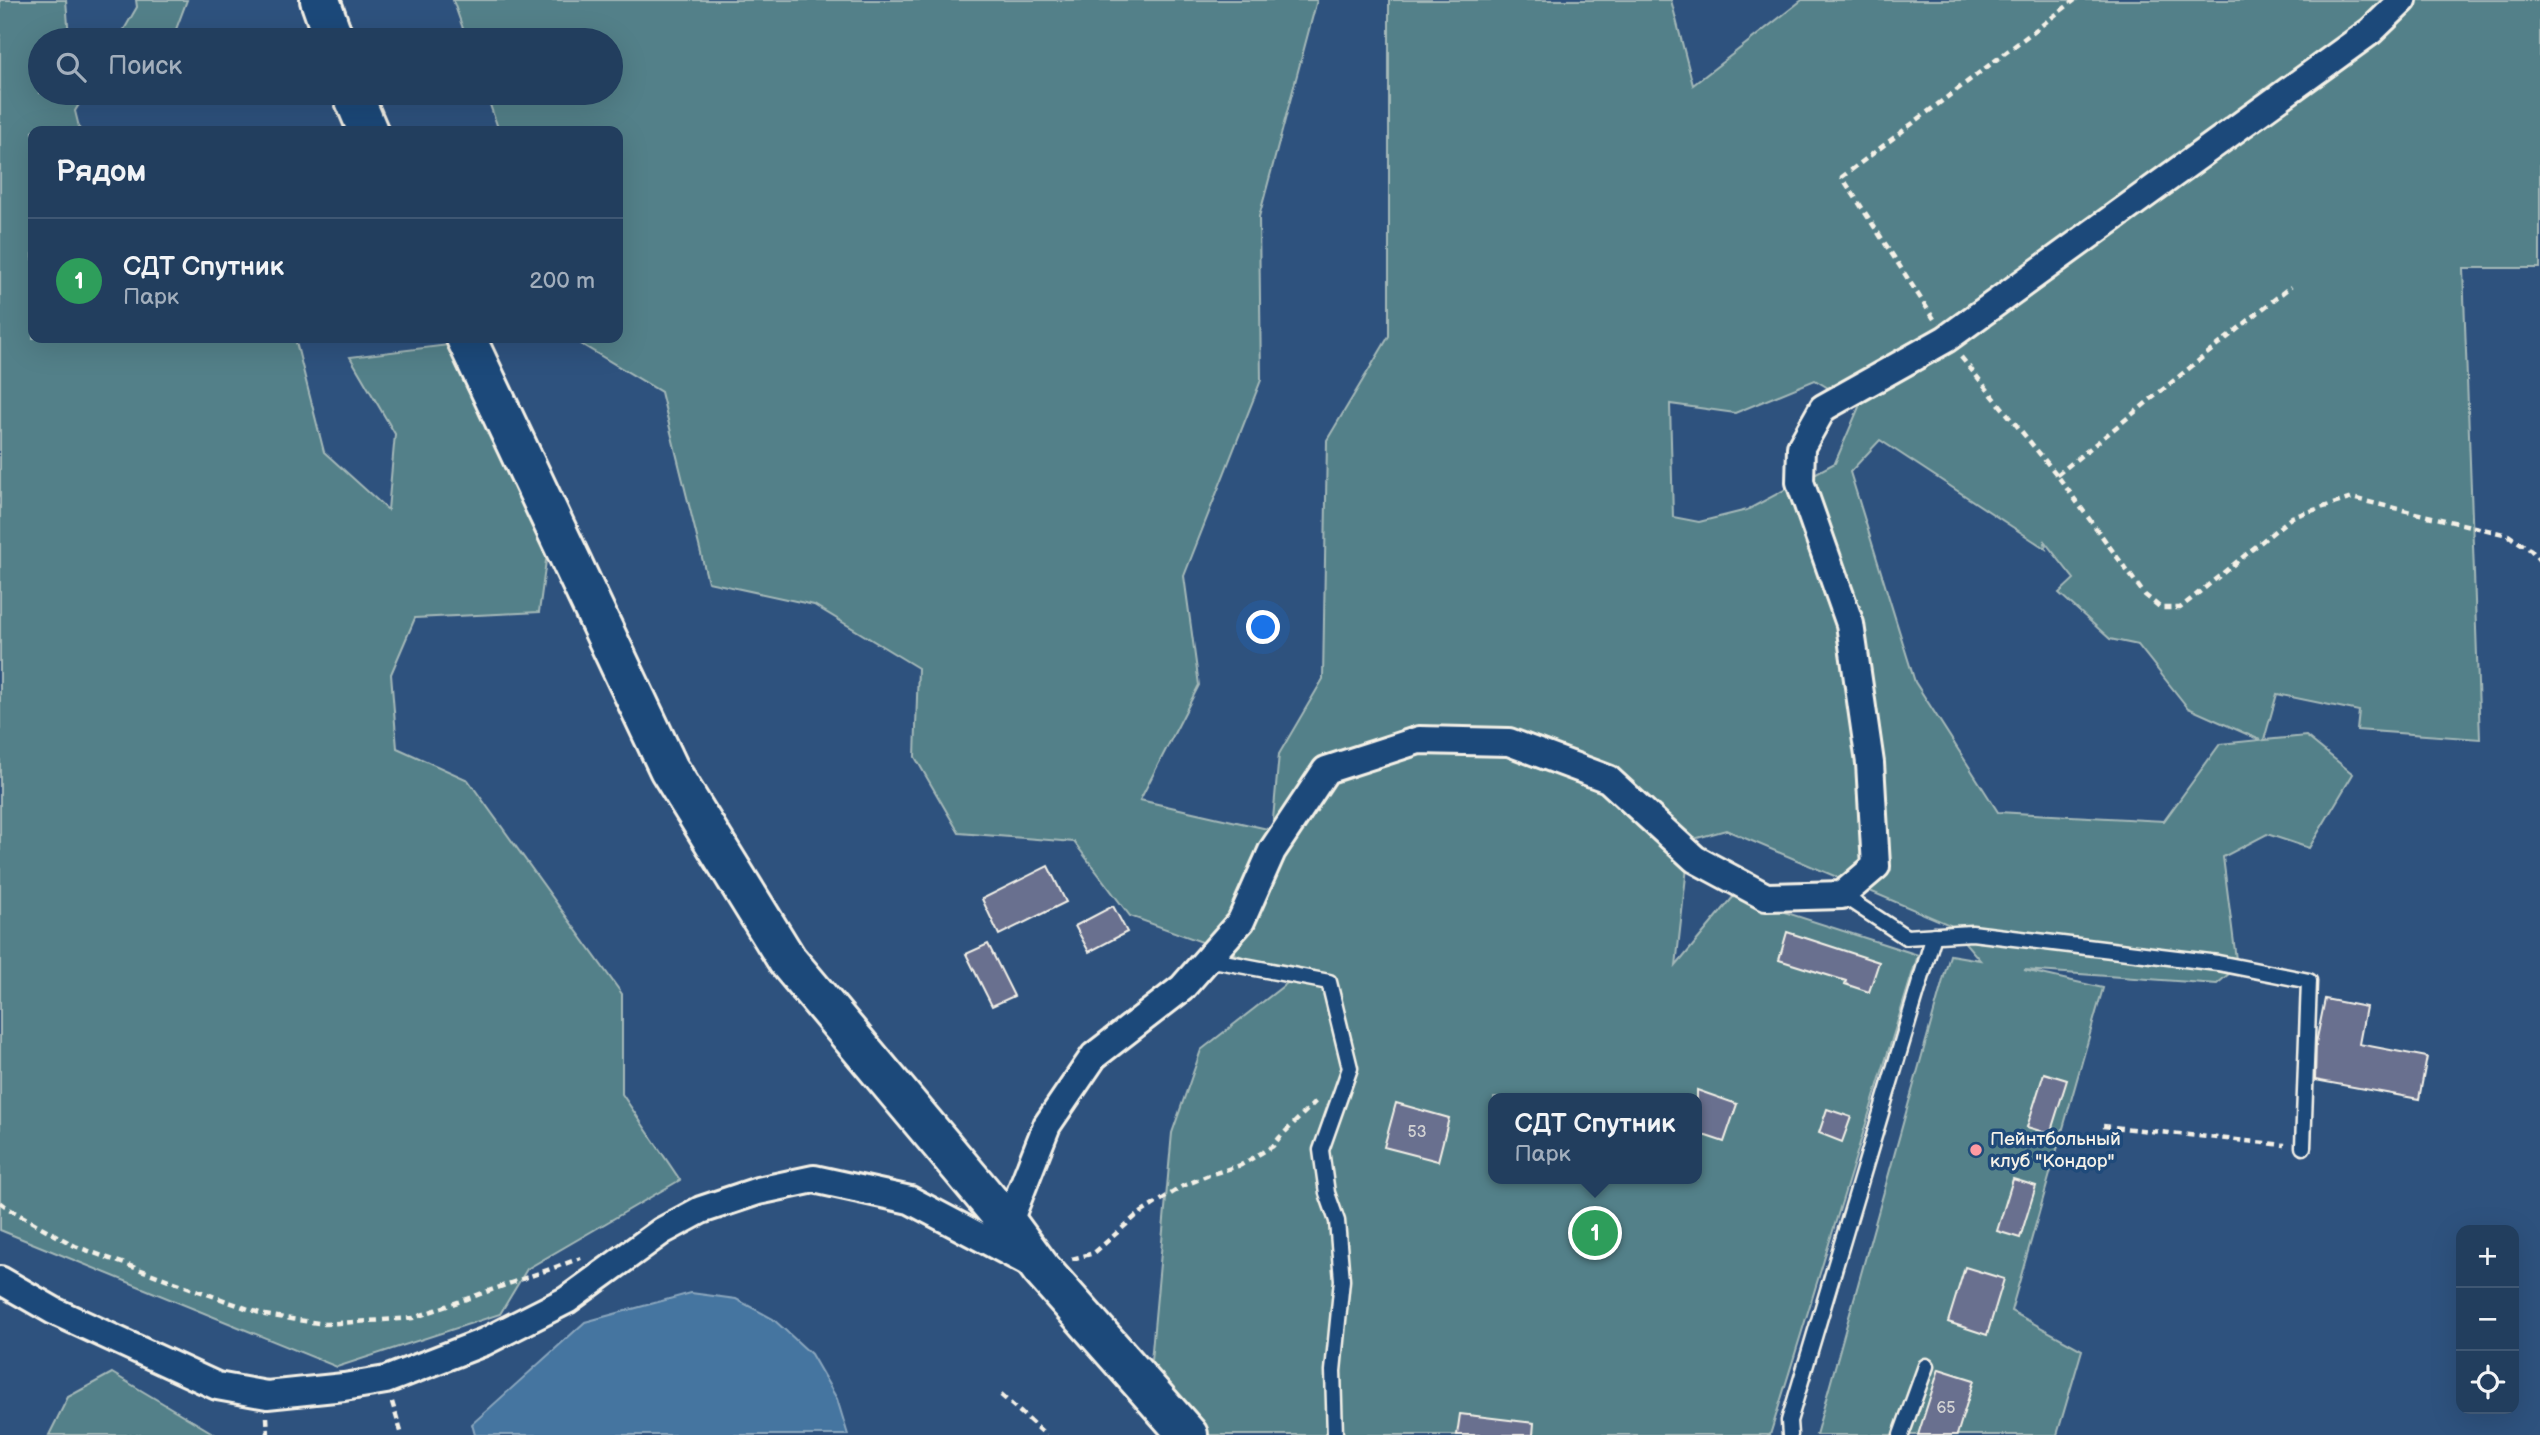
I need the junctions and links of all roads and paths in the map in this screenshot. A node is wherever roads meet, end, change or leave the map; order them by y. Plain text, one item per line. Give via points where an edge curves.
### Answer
1 (320, 0) edge
2 (2075, 0) edge
3 (2403, 0) edge
4 (330, 28) edge
5 (357, 105) edge
6 (366, 126) edge
7 (2291, 286) dead end
8 (1946, 339) junction
9 (468, 343) edge
10 (2057, 475) junction
11 (2540, 561) edge
12 (1842, 895) junction
13 (1934, 935) junction
14 (1208, 959) junction
15 (1350, 1068) junction
16 (2103, 1126) dead end
17 (2303, 1147) joint
18 (0, 1202) edge
19 (1008, 1224) junction
20 (583, 1258) dead end
21 (1041, 1269) junction
22 (0, 1280) edge
23 (1926, 1366) dead end
24 (386, 1380) junction
25 (1000, 1395) dead end
26 (401, 1435) edge
27 (1046, 1435) edge
28 (1188, 1435) edge
29 (1335, 1435) edge
30 (1790, 1435) edge
31 (1901, 1435) edge

1 - 4 main road
2 - 8 path via 1842,177
3 - 8 street via 2371,31
5 - 6 main road
7 - 10 path
8 - 10 path
8 - 12 street via 1823,408 1801,447 1800,482 1850,624 1870,763 1876,866
9 - 19 main road via 676,780 788,960
10 - 11 path via 2145,595 2161,608 2180,608 2292,517 2352,498 2508,535
12 - 13 lane via 1906,937
12 - 14 street via 1766,897 1695,859 1608,779 1509,742 1419,740 1326,770 1272,851 1241,921
13 - 17 lane via 1972,933 2218,963 2309,981
13 - 30 lane via 1789,1421
14 - 15 lane via 1329,982
14 - 19 street via 1182,988 1094,1056 1047,1125
15 - 21 path via 1273,1146 1241,1165 1183,1186 1136,1216 1094,1253
15 - 29 lane via 1321,1150 1327,1194 1337,1221 1342,1280 1333,1371
16 - 17 path
18 - 20 path via 75,1246 265,1315 326,1324 413,1318
19 - 21 main road
21 - 24 street via 910,1200 814,1179 701,1210 662,1231 568,1300 484,1342
21 - 28 main road
22 - 24 street via 54,1311 217,1386 267,1395
23 - 31 lane
24 - 26 path
25 - 27 path

